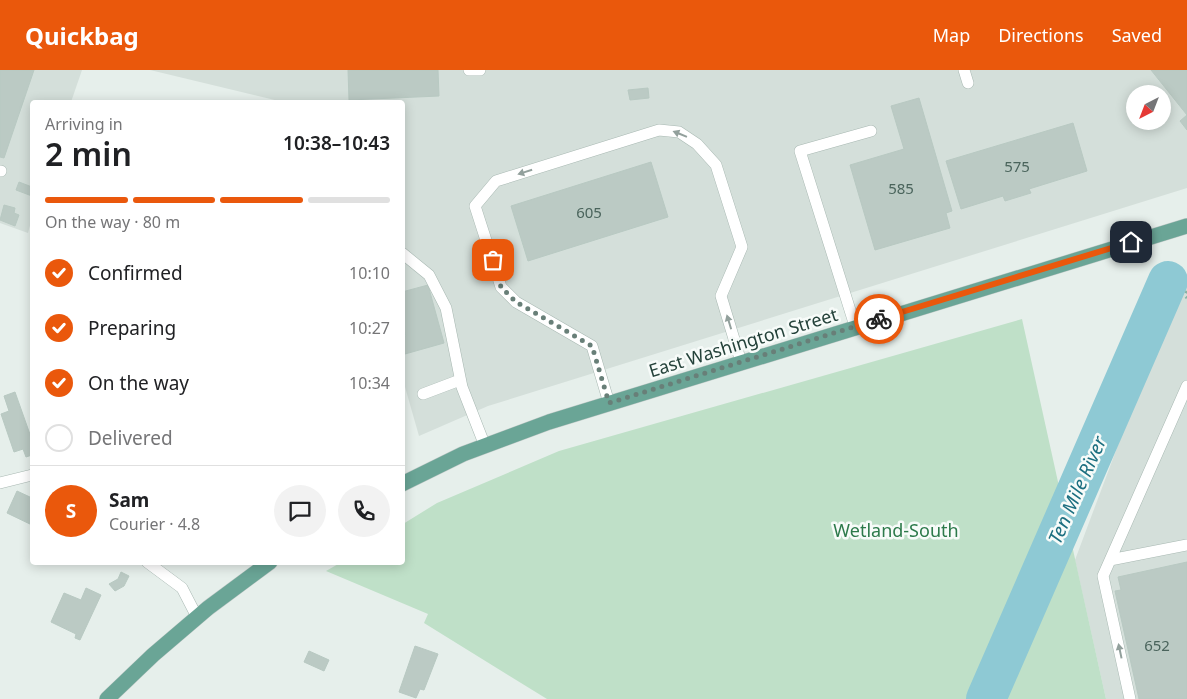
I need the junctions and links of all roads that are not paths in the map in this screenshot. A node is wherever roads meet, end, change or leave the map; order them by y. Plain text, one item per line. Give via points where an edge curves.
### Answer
1 (469, 70) edge
2 (480, 70) edge
3 (964, 70) edge
4 (968, 84) dead end
5 (871, 131) dead end
6 (1187, 226) edge
7 (405, 255) edge
8 (855, 326) junction
9 (741, 362) junction
10 (460, 380) junction
11 (1187, 386) edge
12 (423, 394) dead end
13 (609, 403) junction
14 (485, 446) junction
15 (30, 476) edge
16 (0, 483) edge
17 (405, 483) edge
18 (1186, 543) edge
19 (1110, 560) junction
20 (152, 565) edge
21 (266, 565) edge
22 (197, 617) junction
23 (107, 699) edge
24 (1130, 699) edge

1 - 2 lane
3 - 4 lane
5 - 8 lane via 800,151
6 - 8 main road, East Washington Street
7 - 10 lane via 429,275 446,308
8 - 9 main road, East Washington Street
9 - 13 main road, East Washington Street
9 -> 13 lane via 721,296 742,247 716,165 697,144 679,132 659,130 496,181 475,206 501,287 516,302 592,346
10 - 12 lane
10 - 14 lane
11 - 19 lane
13 - 14 main road, East Washington Street
14 - 17 main road, East Washington Street
15 - 16 lane
18 - 19 lane
24 -> 19 lane via 1103,576
20 - 22 lane via 182,588
21 - 22 main road
22 - 23 main road

